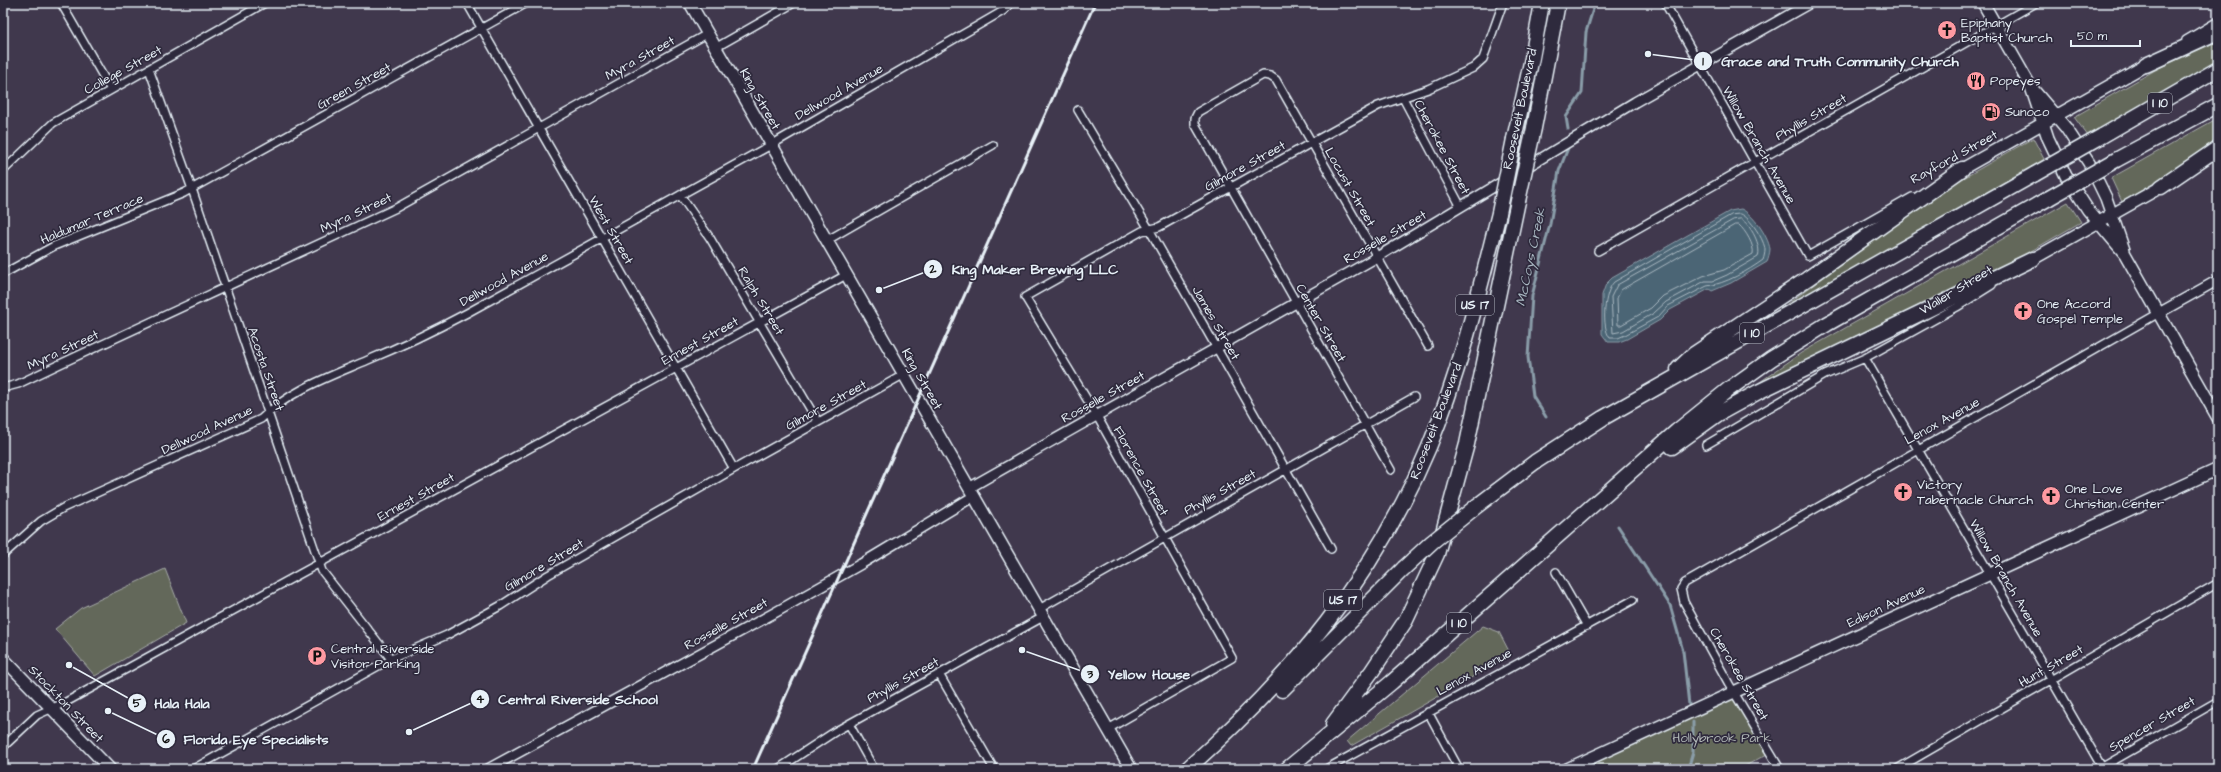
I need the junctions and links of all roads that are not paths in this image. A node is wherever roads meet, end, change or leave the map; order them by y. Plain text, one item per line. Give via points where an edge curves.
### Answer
1 (61, 3) edge
2 (265, 3) edge
3 (467, 3) edge
4 (528, 3) edge
5 (690, 3) edge
6 (794, 3) edge
7 (1503, 3) edge
8 (1542, 3) edge
9 (1558, 3) edge
10 (1665, 3) edge
11 (1810, 3) edge
12 (1982, 3) edge
13 (2036, 3) edge
14 (1011, 4) edge
15 (2218, 21) edge
16 (1996, 26) junction
17 (482, 29) junction
18 (2218, 32) edge
19 (707, 34) junction
20 (715, 48) junction
21 (2146, 65) junction
22 (1700, 66) junction
23 (149, 69) junction
24 (2218, 69) edge
25 (1276, 80) joint
26 (2031, 86) junction
27 (111, 90) junction
28 (1402, 98) junction
29 (2218, 105) edge
30 (1078, 110) dead end
31 (2056, 115) junction
32 (2042, 124) junction
33 (539, 129) junction
34 (1311, 143) junction
35 (771, 145) junction
36 (993, 145) dead end
37 (2218, 148) edge
38 (2218, 157) edge
39 (1755, 163) junction
40 (1962, 169) junction
41 (3, 171) edge
42 (2160, 187) junction
43 (1231, 188) junction
44 (192, 189) junction
45 (680, 195) junction
46 (1461, 207) junction
47 (2112, 214) junction
48 (2098, 222) junction
49 (1149, 229) junction
50 (602, 238) junction
51 (826, 241) junction
52 (1598, 251) dead end
53 (2125, 254) junction
54 (1808, 256) joint
55 (1377, 257) junction
56 (2032, 259) junction
57 (3, 274) edge
58 (846, 275) junction
59 (2218, 280) edge
60 (225, 288) junction
61 (1025, 297) joint
62 (1296, 304) junction
63 (2159, 314) junction
64 (759, 322) junction
65 (1428, 346) dead end
66 (1217, 348) junction
67 (1865, 358) junction
68 (677, 368) junction
69 (903, 376) junction
70 (1658, 386) junction
71 (3, 388) edge
72 (1414, 397) dead end
73 (269, 411) junction
74 (2216, 411) edge
75 (1097, 416) junction
76 (818, 422) junction
77 (1366, 425) junction
78 (1706, 445) dead end
79 (1918, 450) junction
80 (734, 469) junction
81 (1286, 469) junction
82 (2218, 469) edge
83 (1391, 470) dead end
84 (972, 492) junction
85 (1603, 496) junction
86 (1165, 537) junction
87 (1331, 549) dead end
88 (3, 556) edge
89 (320, 563) junction
90 (1556, 572) dead end
91 (1990, 574) junction
92 (2218, 583) edge
93 (1681, 589) joint
94 (1633, 600) dead end
95 (1041, 613) junction
96 (1587, 626) junction
97 (3, 658) edge
98 (392, 659) junction
99 (939, 674) junction
100 (2051, 680) junction
101 (1734, 692) junction
102 (2218, 701) edge
103 (52, 709) junction
104 (1428, 712) junction
105 (849, 724) junction
106 (1108, 729) junction
107 (3, 746) edge
108 (1313, 747) junction
109 (493, 768) edge
110 (1328, 768) edge
111 (2101, 768) edge
112 (110, 769) edge
113 (194, 769) edge
114 (778, 769) edge
115 (874, 769) edge
116 (994, 769) edge
117 (1131, 769) edge
118 (1188, 769) edge
119 (1191, 769) edge
120 (1287, 769) edge
121 (1459, 769) edge
122 (1567, 769) edge
123 (1780, 769) edge
124 (1897, 769) edge

1 - 27 street
2 - 23 street, College Street
3 - 17 street, West Street
4 - 17 street, Green Street
5 - 19 main road, King Street
6 - 20 street
7 - 28 street, Gilmore Street via 1480,63 1435,86
8 - 118 highway, Roosevelt Boulevard / US 17, bridge via 1499,212 1476,302 1448,396 1429,447 1387,533 1336,610 1290,668 1245,716
9 - 108 highway, Roosevelt Boulevard / US 17, bridge via 1467,444 1437,554 1406,620 1372,671
10 - 22 street, Willow Branch Avenue
11 - 22 street, Rosselle Street
12 - 16 main road
13 - 16 street, Phyllis Street
14 - 35 street, Dellwood Avenue
15 - 21 street, Rayford Street
16 - 26 main road
16 - 39 street, Phyllis Street
17 - 33 street, West Street
17 - 44 street, Green Street
18 - 21 highway
19 - 20 main road, King Street
19 - 33 street, Myra Street
20 - 35 main road, King Street
21 - 31 main road, Rayford Street
22 - 39 street, Willow Branch Avenue
22 - 46 street, Rosselle Street via 1635,102
23 - 27 street, College Street
23 - 44 street, Acosta Street
24 - 70 highway, I 10, bridge
25 - 34 street, Locust Street
25 - 43 street, Center Street via 1270,76 1263,76 1198,112 1194,118
26 - 31 main road
26 - 32 main road
27 - 41 street, College Street via 53,123
28 - 34 street, Gilmore Street via 1378,106
28 - 46 street, Cherokee Street
29 - 85 highway, I 10, bridge via 1827,324 1771,359 1703,408
30 - 49 street, James Street
31 - 32 main road, Rayford Street
31 - 47 main road via 2089,163
32 - 40 main road, Rayford Street
32 - 48 main road via 2066,176
33 - 50 street, West Street
33 - 60 street, Myra Street via 396,208
34 - 43 street, Gilmore Street
34 - 55 street, Locust Street
35 - 45 street, Dellwood Avenue
35 - 51 main road, King Street
36 - 51 street
37 - 42 highway
38 - 42 street, Waller Street
39 - 52 street, Phyllis Street
39 - 54 street, Willow Branch Avenue
40 - 54 street, Rayford Street
40 - 70 highway via 1807,279 1694,354
42 - 47 main road, Waller Street
43 - 49 street, Gilmore Street via 1159,227
43 - 62 street, Center Street
44 - 57 street, Haldumar Terrace via 54,246
44 - 60 street, Acosta Street
45 - 50 street, Dellwood Avenue
45 - 64 street, Ralph Street via 710,238
46 - 55 street, Rosselle Street
47 - 48 main road, Waller Street
47 - 53 main road
48 - 53 main road
48 - 56 main road, Waller Street
49 - 61 street, Gilmore Street
49 - 66 street, James Street
50 - 68 street, West Street
50 - 73 street, Dellwood Avenue via 422,337 316,383
51 - 58 main road, King Street
53 - 63 main road
55 - 62 street, Rosselle Street
55 - 65 street, Locust Street
56 - 67 street, Waller Street via 1962,305
56 - 85 highway via 1758,392 1692,432
58 - 64 street, Ernest Street
58 - 69 main road, King Street
59 - 63 street, Lenox Avenue
60 - 71 street, Myra Street via 18,384
60 - 73 street, Acosta Street
61 - 75 street, Florence Street
62 - 66 street, Rosselle Street
62 - 77 street, Center Street
63 - 74 main road
63 - 79 street, Lenox Avenue
64 - 68 street, Ernest Street
64 - 76 street, Ralph Street
66 - 75 street, Rosselle Street
66 - 81 street, James Street
67 - 78 street, Waller Street via 1825,375
67 - 79 street, Willow Branch Avenue
68 - 80 street, West Street
68 - 89 street, Ernest Street
69 - 76 street, Gilmore Street
69 - 84 main road, King Street
70 - 119 highway, I 10, bridge via 1535,462 1442,534 1404,568 1274,698
72 - 77 street, Phyllis Street
73 - 88 street, Dellwood Avenue via 261,419 46,518
73 - 89 street, Acosta Street
75 - 84 street, Rosselle Street
75 - 86 street, Florence Street
76 - 80 street, Gilmore Street
77 - 81 street, Phyllis Street
77 - 83 street, Center Street
79 - 91 street, Willow Branch Avenue
79 - 93 street, Lenox Avenue via 1693,578
80 - 98 street, Gilmore Street via 548,575 500,606 447,635
81 - 86 street, Phyllis Street
81 - 87 street, James Street
82 - 91 main road, Edison Avenue
84 - 95 main road, King Street
84 - 109 street, Rosselle Street via 776,612
85 - 108 highway, I 10 via 1392,682
86 - 95 street, Phyllis Street
86 - 106 street, Florence Street via 1232,658
89 - 98 street, Acosta Street via 322,572
89 - 103 street, Ernest Street
90 - 96 street
91 - 100 street, Willow Branch Avenue
91 - 101 main road, Edison Avenue
92 - 100 street, Hunt Street
93 - 101 street, Cherokee Street via 1684,602
94 - 96 street, Lenox Avenue
95 - 99 street, Phyllis Street
95 - 106 main road, King Street
96 - 104 street, Lenox Avenue
97 - 103 main road, Stockton Street
98 - 113 street, Gilmore Street
99 - 105 street, Phyllis Street
99 - 116 street
100 - 111 street, Willow Branch Avenue
100 - 124 street, Hunt Street
101 - 122 main road, Edison Avenue
101 - 123 street, Cherokee Street
102 - 111 street, Spencer Street
103 - 107 street, Ernest Street via 37,715
103 - 112 main road, Stockton Street
104 - 110 street, Lenox Avenue
104 - 121 street
105 - 114 street, Phyllis Street
105 - 115 street
106 - 117 main road, King Street
108 - 120 highway, I 10

